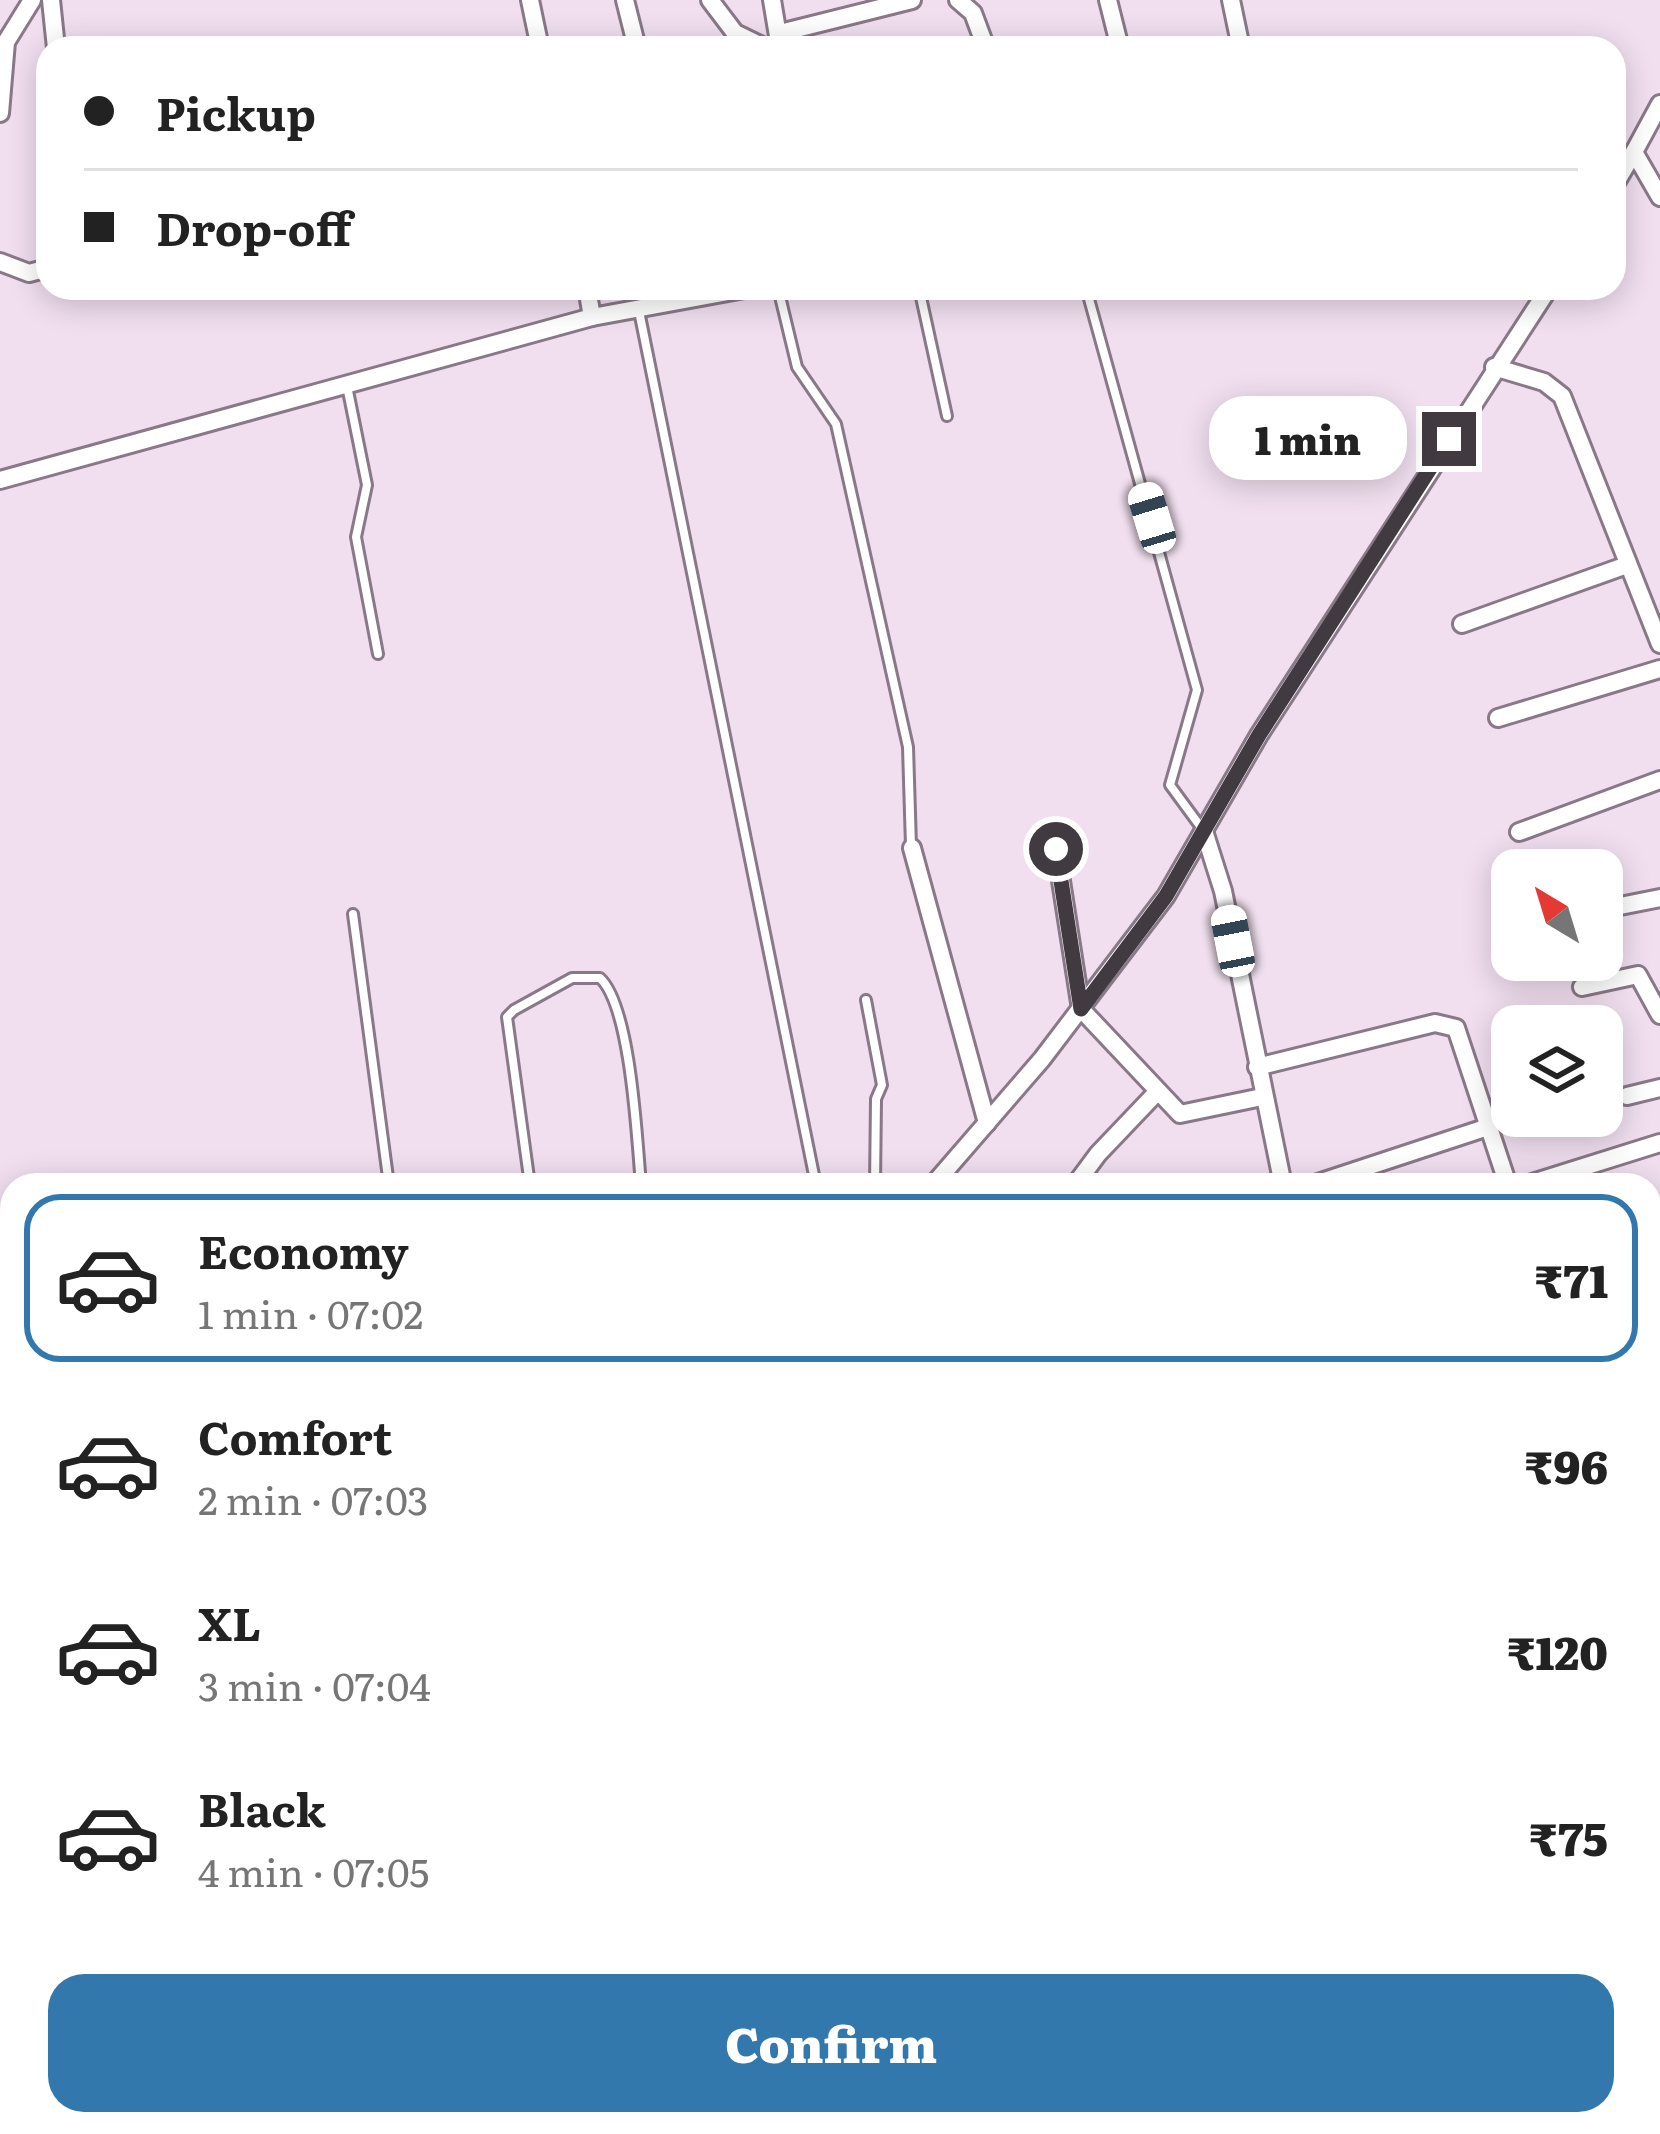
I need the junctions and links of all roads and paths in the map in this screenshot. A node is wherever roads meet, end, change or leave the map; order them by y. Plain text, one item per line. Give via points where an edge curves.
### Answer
1 (32, 0) edge
2 (51, 0) edge
3 (530, 0) edge
4 (625, 0) edge
5 (710, 0) edge
6 (772, 0) edge
7 (912, 0) edge
8 (958, 0) edge
9 (1108, 0) edge
10 (1231, 0) edge
11 (872, 5) edge
12 (55, 36) edge
13 (538, 36) edge
14 (634, 36) edge
15 (741, 36) edge
16 (779, 36) edge
17 (793, 36) edge
18 (982, 36) edge
19 (1117, 36) edge
20 (1238, 36) edge
21 (1660, 104) edge
22 (0, 113) edge
23 (1634, 152) junction
24 (1626, 155) edge
25 (1626, 166) edge
26 (1660, 197) edge
27 (0, 262) edge
28 (36, 271) edge
29 (589, 300) edge
30 (676, 300) edge
31 (781, 300) edge
32 (922, 300) edge
33 (1089, 300) edge
34 (1541, 300) edge
35 (638, 309) junction
36 (592, 317) junction
37 (1494, 367) junction
38 (347, 386) junction
39 (947, 416) dead end
40 (0, 480) edge
41 (1627, 565) junction
42 (1462, 624) dead end
43 (1657, 625) edge
44 (1660, 644) edge
45 (378, 654) dead end
46 (1660, 669) edge
47 (1498, 718) dead end
48 (1660, 780) edge
49 (1204, 831) junction
50 (1519, 832) dead end
51 (912, 848) joint
52 (1056, 849) dead end
53 (1660, 898) edge
54 (1623, 905) edge
55 (353, 914) dead end
56 (1582, 987) dead end
57 (866, 1000) dead end
58 (1081, 1009) junction
59 (1660, 1015) edge
60 (1257, 1066) junction
61 (1660, 1088) edge
62 (1158, 1091) junction
63 (1627, 1096) dead end
64 (1262, 1097) junction
65 (986, 1123) junction
66 (1488, 1127) junction
67 (1660, 1143) edge
68 (386, 1173) edge
69 (528, 1173) edge
70 (640, 1173) edge
71 (815, 1173) edge
72 (875, 1173) edge
73 (942, 1173) edge
74 (1084, 1173) edge
75 (1280, 1173) edge
76 (1348, 1173) edge
77 (1504, 1173) edge
78 (1564, 1173) edge

1 - 22 street via 6,42
2 - 12 street
3 - 13 street
4 - 14 street
5 - 15 street
6 - 16 street
7 - 11 street
8 - 18 street
9 - 19 street
10 - 20 street
11 - 17 street
21 - 23 street
23 - 24 street
23 - 25 street
23 - 26 street
27 - 28 street
29 - 36 street
30 - 35 street
31 - 51 lane via 797,367 836,424 908,747
32 - 39 lane
33 - 49 lane via 1197,690 1170,785
34 - 37 street
35 - 36 street
35 - 71 lane
36 - 38 street
37 - 41 street via 1562,396
37 - 49 street
38 - 40 street
38 - 45 lane via 368,485 356,537
41 - 42 street
41 - 43 street
43 - 44 street
46 - 47 street
48 - 50 street
49 - 58 street
49 - 60 street
51 - 65 street
52 - 58 street
53 - 54 street
55 - 68 lane
56 - 59 street via 1638,975
57 - 72 lane via 882,1084
58 - 62 street
58 - 65 street
60 - 64 street
60 - 66 street via 1449,1024 1460,1034
61 - 63 street
62 - 64 street via 1180,1114
62 - 74 street
64 - 75 street
65 - 73 street
66 - 76 street
66 - 77 street
67 - 78 street
69 - 70 lane via 507,1017 566,981 597,977 616,999

